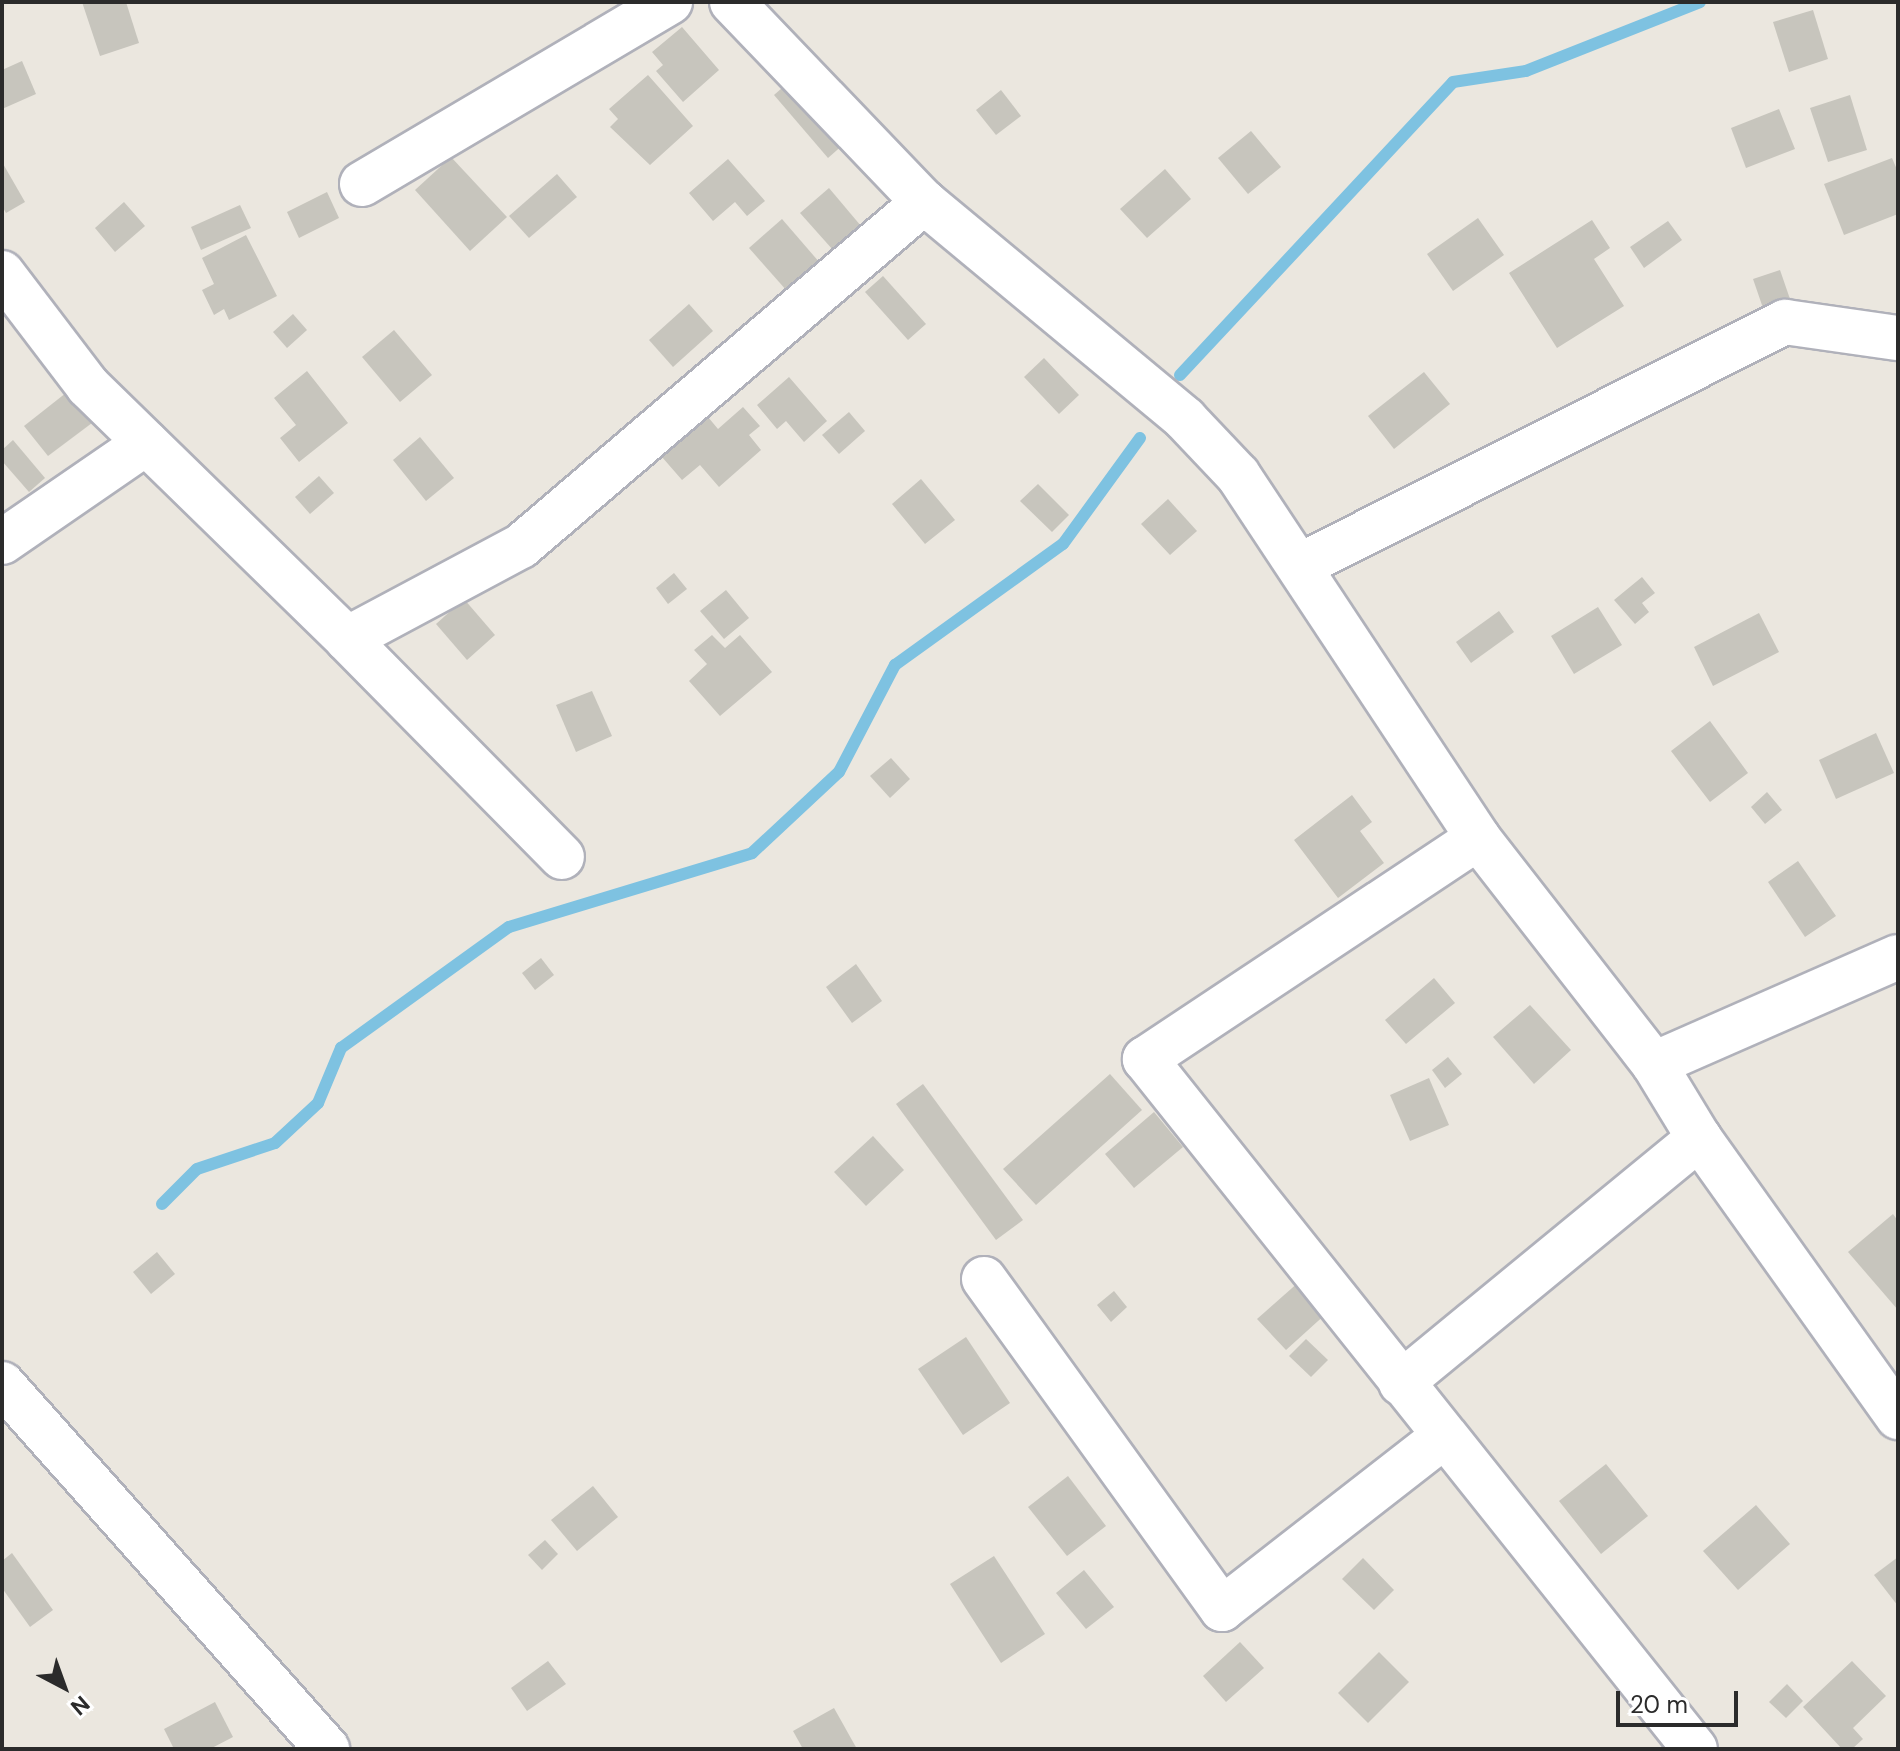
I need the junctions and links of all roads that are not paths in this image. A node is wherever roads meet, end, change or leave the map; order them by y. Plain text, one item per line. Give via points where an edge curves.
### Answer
1 (670, 2) edge
2 (732, 2) edge
3 (362, 184) dead end
4 (924, 202) junction
5 (2, 273) edge
6 (1898, 338) edge
7 (146, 443) junction
8 (2, 542) edge
9 (1299, 566) junction
10 (347, 639) junction
11 (1478, 838) junction
12 (562, 857) dead end
13 (1898, 957) edge
14 (1654, 1064) junction
15 (1699, 1138) junction
16 (984, 1279) dead end
17 (1401, 1383) junction
18 (2, 1384) edge
19 (1898, 1417) edge
20 (1444, 1436) junction
21 (327, 1749) edge
22 (1695, 1749) edge

1 - 3 street
2 - 4 street
4 - 9 street via 1185,419 1238,475
4 - 10 street via 521,546
5 - 7 street via 88,386
6 - 9 street via 1785,322
7 - 8 street
7 - 10 street
9 - 11 street
10 - 12 street
11 - 14 street
11 - 17 street via 1145,1059
13 - 14 street
14 - 15 street
15 - 17 street
15 - 19 street
16 - 20 street via 1222,1609
17 - 20 street
18 - 21 street
20 - 22 street

